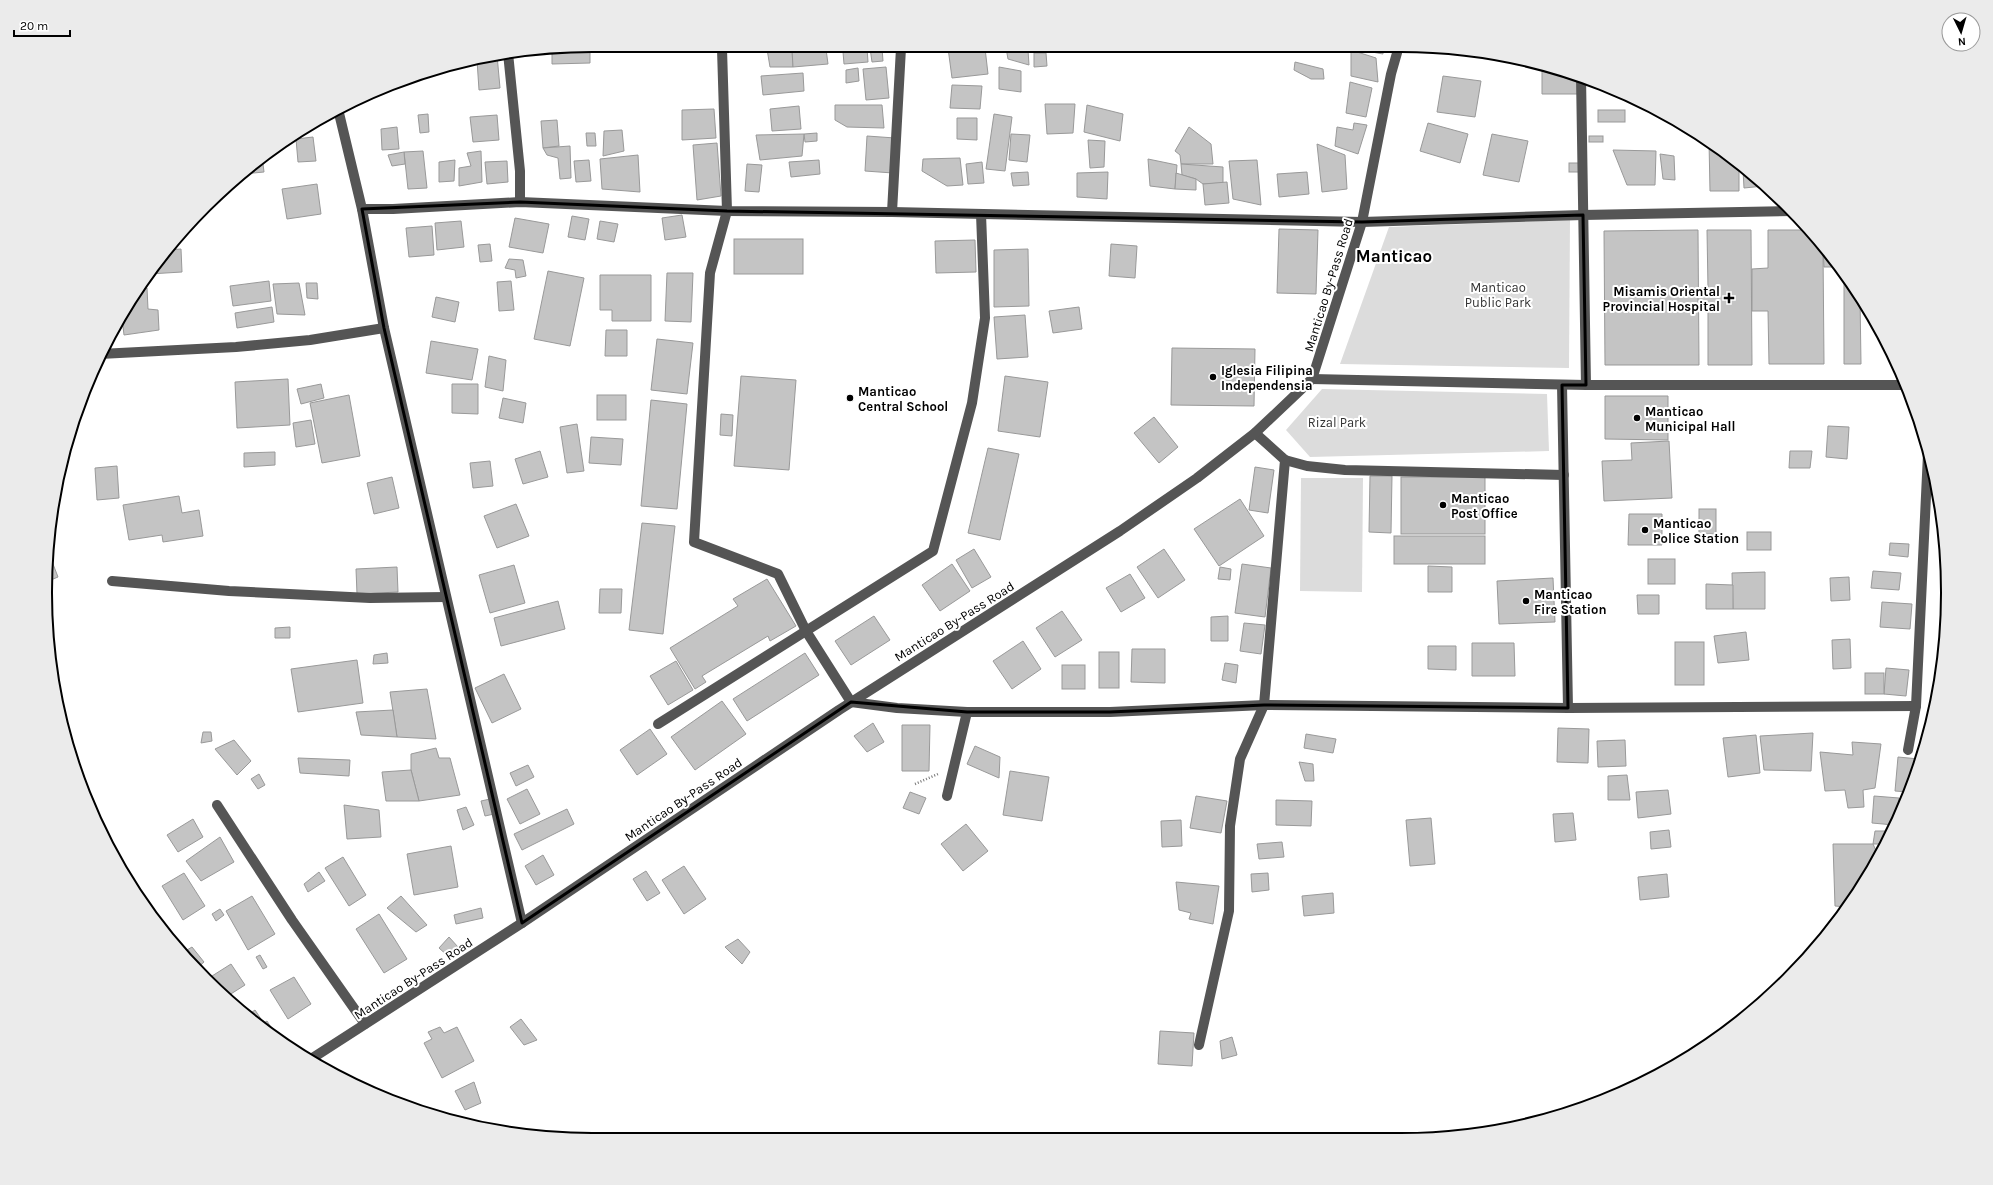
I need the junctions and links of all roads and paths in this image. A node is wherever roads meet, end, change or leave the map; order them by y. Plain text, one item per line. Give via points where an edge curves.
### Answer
1 (722, 52) edge
2 (901, 52) edge
3 (1397, 52) edge
4 (509, 59) edge
5 (1581, 84) edge
6 (339, 115) edge
7 (520, 202) junction
8 (362, 208) junction
9 (727, 211) junction
10 (1784, 211) edge
11 (892, 212) junction
12 (981, 214) junction
13 (1583, 215) junction
14 (1362, 222) junction
15 (384, 328) junction
16 (108, 354) edge
17 (1312, 379) junction
18 (1562, 385) junction
19 (1586, 385) junction
20 (1900, 385) edge
21 (1255, 433) junction
22 (1285, 460) junction
23 (1927, 471) edge
24 (1564, 475) junction
25 (112, 581) dead end
26 (446, 597) junction
27 (806, 631) junction
28 (850, 702) junction
29 (1264, 705) junction
30 (1916, 706) junction
31 (1568, 708) junction
32 (967, 712) junction
33 (658, 724) dead end
34 (1908, 750) dead end
35 (954, 765) junction
36 (914, 784) dead end
37 (947, 796) dead end
38 (217, 805) dead end
39 (522, 923) junction
40 (365, 1024) junction
41 (1199, 1045) dead end
42 (315, 1056) edge

1 - 9 street
2 - 11 street
3 - 14 street, Manticao By-Pass Road
4 - 7 street via 520,171
5 - 13 street
6 - 8 street
7 - 8 street via 393,209
7 - 9 street
8 - 15 street
9 - 11 street
9 - 27 street via 710,273 694,542 778,574
10 - 13 street
11 - 12 street
12 - 14 street
12 - 27 street via 985,318 972,404 933,551
13 - 14 street
13 - 19 street
14 - 17 street, Manticao By-Pass Road
15 - 16 street via 310,340 236,347
15 - 26 street
17 - 18 street
17 - 21 street, Manticao By-Pass Road
18 - 19 street
18 - 24 street
19 - 20 street
21 - 22 street
21 - 28 street, Manticao By-Pass Road via 1197,478 1120,531
22 - 24 street via 1307,466 1345,470
22 - 29 street
23 - 30 street
24 - 31 street
25 - 26 street via 229,591 370,598
26 - 39 street
27 - 28 street
27 - 33 street
28 - 32 street
28 - 39 street, Manticao By-Pass Road
29 - 31 street
29 - 32 street via 1110,712
29 - 41 street via 1240,759 1230,826 1229,911
30 - 31 street
30 - 34 street
32 - 35 street
35 - 36 path
35 - 37 street
38 - 40 street via 292,920
39 - 40 street, Manticao By-Pass Road
40 - 42 street, Manticao By-Pass Road

